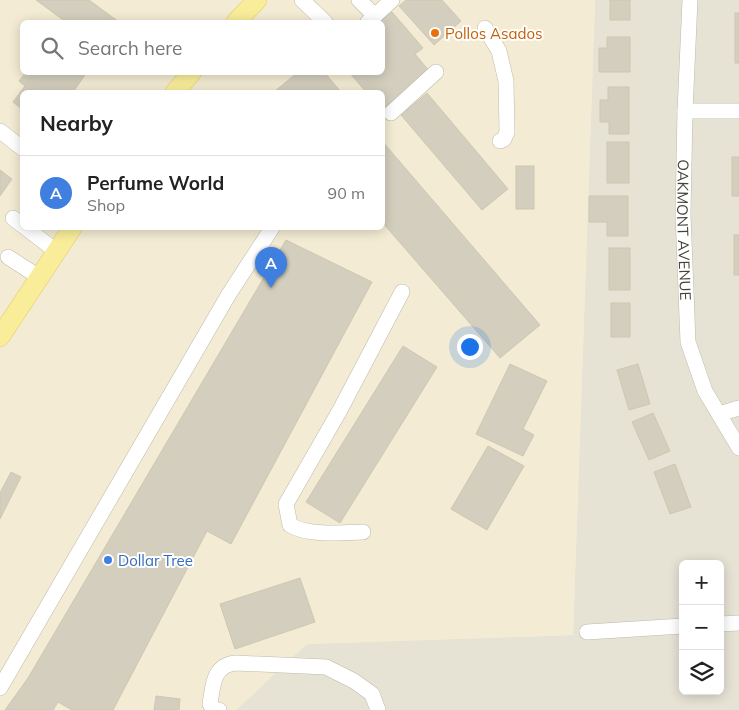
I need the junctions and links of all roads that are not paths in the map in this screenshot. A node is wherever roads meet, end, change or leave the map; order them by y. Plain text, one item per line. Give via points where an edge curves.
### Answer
1 (302, 0) edge
2 (359, 0) edge
3 (392, 0) edge
4 (690, 0) edge
5 (253, 1) edge
6 (371, 19) edge
7 (238, 20) edge
8 (323, 20) edge
9 (485, 28) dead end
10 (436, 72) dead end
11 (189, 75) edge
12 (177, 90) edge
13 (685, 111) junction
14 (739, 111) edge
15 (391, 113) dead end
16 (0, 131) edge
17 (500, 141) dead end
18 (20, 146) edge
19 (28, 230) edge
20 (71, 230) edge
21 (271, 230) edge
22 (56, 252) junction
23 (8, 257) dead end
24 (39, 277) junction
25 (402, 292) dead end
26 (0, 337) edge
27 (739, 408) edge
28 (719, 414) junction
29 (739, 448) edge
30 (363, 532) dead end
31 (739, 623) edge
32 (724, 624) edge
33 (679, 626) edge
34 (587, 632) dead end
35 (0, 688) edge
36 (374, 705) edge
37 (214, 710) edge
38 (219, 710) edge

1 - 8 street
2 - 6 street
3 - 6 street
4 - 13 street, OAKMONT AVENUE
5 - 7 main road
9 - 17 street via 499,51 506,81 508,132
10 - 15 street
11 - 12 main road
13 - 14 street
13 - 28 street, OAKMONT AVENUE via 683,214 688,342 705,391
16 - 18 street
19 - 22 street
20 - 22 main road
21 - 35 street via 229,294
22 - 24 main road
23 - 24 street
24 - 26 main road
25 - 30 street via 286,504 290,525 296,528
27 - 28 street
28 - 29 street, OAKMONT AVENUE
31 - 32 street
33 - 34 street
36 - 37 street via 354,681 326,667 228,663 219,670 214,682 210,704
37 - 38 street

